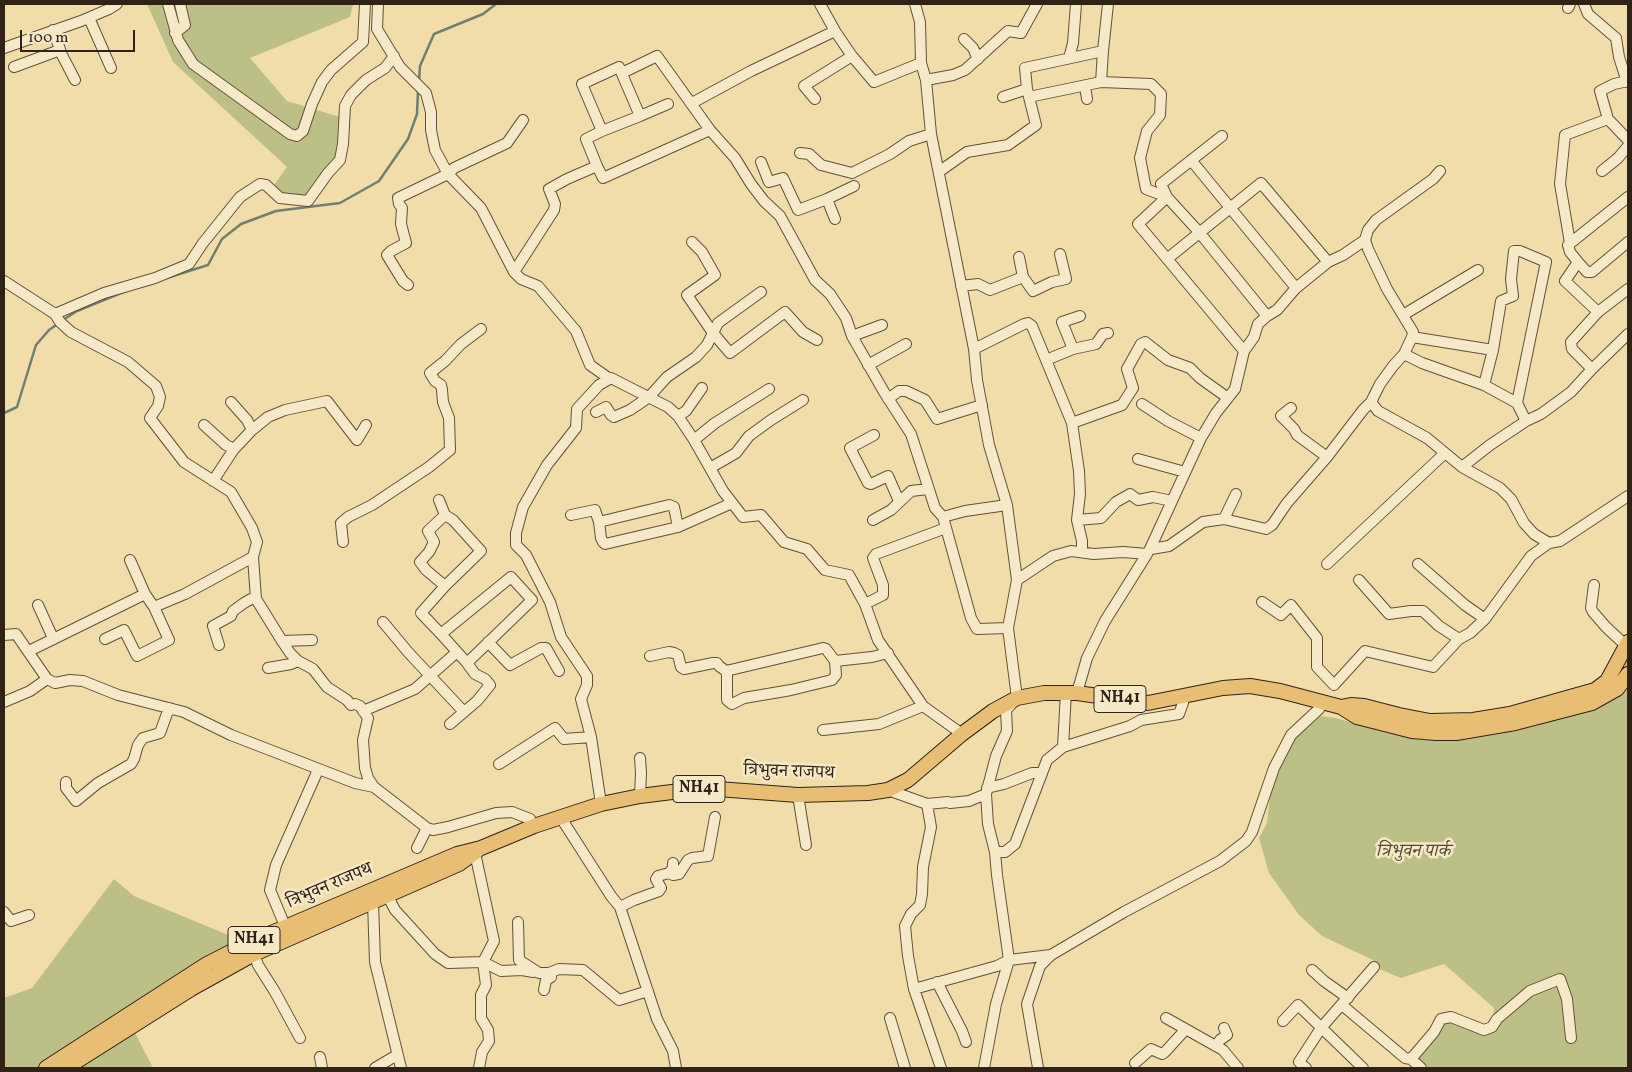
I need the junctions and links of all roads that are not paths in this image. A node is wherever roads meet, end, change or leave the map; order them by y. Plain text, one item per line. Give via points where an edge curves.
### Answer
1 (117, 4) edge
2 (168, 4) edge
3 (180, 4) edge
4 (365, 4) edge
5 (378, 4) edge
6 (820, 4) edge
7 (915, 4) edge
8 (1037, 4) edge
9 (1076, 4) edge
10 (1108, 4) edge
11 (1584, 4) edge
12 (89, 18) junction
13 (53, 30) junction
14 (835, 31) junction
15 (175, 33) junction
16 (964, 39) dead end
17 (4, 48) edge
18 (60, 50) junction
19 (1103, 51) junction
20 (394, 56) junction
21 (852, 56) junction
22 (1069, 58) junction
23 (978, 59) junction
24 (921, 63) junction
25 (14, 67) dead end
26 (111, 68) dead end
27 (622, 73) junction
28 (75, 80) dead end
29 (926, 80) junction
30 (1628, 81) edge
31 (1101, 82) junction
32 (1085, 86) junction
33 (1028, 93) junction
34 (1003, 97) dead end
35 (1087, 99) dead end
36 (815, 100) dead end
37 (692, 103) junction
38 (668, 104) dead end
39 (640, 116) junction
40 (1608, 119) junction
41 (523, 120) dead end
42 (710, 130) junction
43 (602, 131) junction
44 (931, 134) junction
45 (1222, 136) dead end
46 (1628, 140) edge
47 (1628, 146) edge
48 (800, 153) dead end
49 (1191, 160) junction
50 (761, 162) dead end
51 (597, 166) junction
52 (940, 171) junction
53 (1602, 171) dead end
54 (1440, 172) dead end
55 (448, 174) junction
56 (854, 186) dead end
57 (1168, 197) junction
58 (1628, 197) edge
59 (826, 199) junction
60 (1230, 207) junction
61 (835, 219) dead end
62 (1199, 232) junction
63 (1366, 240) junction
64 (692, 242) dead end
65 (1628, 242) edge
66 (1570, 243) junction
67 (1060, 254) dead end
68 (1019, 257) dead end
69 (1167, 258) junction
70 (1328, 262) junction
71 (1578, 262) junction
72 (1478, 270) dead end
73 (514, 272) junction
74 (1023, 277) junction
75 (4, 281) edge
76 (408, 286) dead end
77 (961, 286) junction
78 (1296, 288) junction
79 (1628, 289) edge
80 (761, 292) dead end
81 (1598, 312) junction
82 (1403, 315) junction
83 (1080, 316) dead end
84 (1267, 316) junction
85 (57, 318) junction
86 (882, 325) dead end
87 (481, 329) dead end
88 (713, 333) junction
89 (1108, 333) dead end
90 (1628, 334) edge
91 (852, 336) junction
92 (1412, 337) junction
93 (818, 340) dead end
94 (906, 344) dead end
95 (974, 349) junction
96 (1073, 350) junction
97 (1493, 350) junction
98 (1244, 352) junction
99 (1404, 354) junction
100 (1046, 360) junction
101 (868, 365) junction
102 (1592, 369) junction
103 (611, 378) junction
104 (1484, 386) junction
105 (702, 388) dead end
106 (770, 389) dead end
107 (649, 396) junction
108 (888, 398) junction
109 (1228, 398) junction
110 (803, 400) dead end
111 (232, 402) dead end
112 (1371, 402) junction
113 (1517, 403) junction
114 (1142, 404) dead end
115 (982, 406) junction
116 (1291, 408) dead end
117 (596, 412) dead end
118 (678, 416) junction
119 (1526, 421) junction
120 (1072, 423) junction
121 (204, 425) dead end
122 (366, 425) dead end
123 (252, 430) junction
124 (874, 436) dead end
125 (1201, 438) junction
126 (694, 440) junction
127 (234, 450) junction
128 (1445, 453) junction
129 (1328, 457) junction
130 (1138, 459) dead end
131 (1462, 467) junction
132 (710, 468) junction
133 (1185, 472) junction
134 (213, 481) junction
135 (928, 489) junction
136 (1236, 494) dead end
137 (1628, 496) edge
138 (439, 500) dead end
139 (1172, 501) junction
140 (899, 502) junction
141 (732, 503) junction
142 (1007, 505) junction
143 (571, 515) dead end
144 (453, 516) junction
145 (943, 517) junction
146 (1224, 519) junction
147 (873, 520) dead end
148 (1077, 520) junction
149 (598, 522) junction
150 (678, 527) junction
151 (946, 528) junction
152 (343, 542) dead end
153 (1549, 542) junction
154 (1149, 551) junction
155 (1082, 552) junction
156 (253, 557) junction
157 (130, 560) dead end
158 (1326, 564) dead end
159 (1418, 564) dead end
160 (1017, 580) junction
161 (1359, 580) dead end
162 (1594, 585) dead end
163 (445, 586) junction
164 (145, 594) junction
165 (256, 599) junction
166 (1262, 602) dead end
167 (865, 604) junction
168 (38, 605) dead end
169 (154, 606) junction
170 (1484, 619) junction
171 (383, 622) dead end
172 (1008, 628) junction
173 (441, 634) junction
174 (4, 635) edge
175 (52, 638) junction
176 (105, 639) dead end
177 (1459, 639) junction
178 (312, 640) dead end
179 (282, 641) junction
180 (488, 642) junction
181 (1628, 643) edge
182 (219, 645) dead end
183 (28, 651) junction
184 (457, 652) junction
185 (888, 653) junction
186 (650, 656) dead end
187 (298, 661) junction
188 (835, 661) junction
189 (467, 663) junction
190 (268, 668) dead end
191 (559, 671) dead end
192 (726, 671) junction
193 (1628, 674) edge
194 (430, 676) junction
195 (47, 679) junction
196 (1071, 692) junction
197 (1184, 695) junction
198 (1017, 698) junction
199 (4, 702) edge
200 (1323, 702) junction
201 (923, 706) junction
202 (169, 708) junction
203 (363, 711) junction
204 (464, 712) junction
205 (450, 724) dead end
206 (1473, 725) junction
207 (823, 730) dead end
208 (962, 734) junction
209 (592, 737) junction
210 (1062, 748) junction
211 (640, 758) dead end
212 (499, 764) dead end
213 (318, 770) junction
214 (1042, 773) junction
215 (66, 782) dead end
216 (374, 787) junction
217 (888, 790) junction
218 (987, 791) junction
219 (798, 795) junction
220 (640, 796) junction
221 (601, 804) junction
222 (927, 804) junction
223 (715, 817) dead end
224 (561, 818) junction
225 (534, 826) junction
226 (427, 828) junction
227 (806, 845) dead end
228 (417, 848) dead end
229 (478, 850) junction
230 (995, 852) junction
231 (385, 891) junction
232 (373, 902) junction
233 (620, 907) junction
234 (4, 912) edge
235 (29, 914) dead end
236 (518, 922) dead end
237 (286, 926) junction
238 (254, 954) junction
239 (1051, 955) junction
240 (1009, 960) junction
241 (483, 962) junction
242 (1374, 967) dead end
243 (1312, 970) dead end
244 (544, 973) junction
245 (937, 982) junction
246 (914, 989) junction
247 (544, 990) dead end
248 (648, 991) junction
249 (1345, 1001) junction
250 (890, 1018) dead end
251 (1166, 1018) dead end
252 (1282, 1021) dead end
253 (1224, 1028) dead end
254 (1321, 1028) junction
255 (1185, 1030) junction
256 (300, 1038) dead end
257 (1571, 1038) dead end
258 (966, 1042) dead end
259 (1216, 1046) junction
260 (397, 1055) junction
261 (320, 1057) dead end
262 (1410, 1059) junction
263 (1134, 1063) dead end
264 (46, 1068) edge
265 (66, 1068) edge
266 (322, 1068) edge
267 (375, 1068) edge
268 (401, 1068) edge
269 (479, 1068) edge
270 (676, 1068) edge
271 (905, 1068) edge
272 (941, 1068) edge
273 (984, 1068) edge
274 (1038, 1068) edge
275 (1238, 1068) edge
276 (1306, 1068) edge
277 (1363, 1068) edge
278 (1421, 1068) edge

1 - 12 street
2 - 15 street
3 - 15 street via 185,25
4 - 15 street via 363,42 322,82 303,131 297,136 193,64
5 - 20 street via 377,29
6 - 14 street
7 - 24 street via 920,22
8 - 23 street via 1021,33 1008,31
9 - 22 street
10 - 19 street
11 - 30 street via 1588,14 1616,38
12 - 13 street
12 - 26 street
13 - 17 street
13 - 18 street
14 - 21 street
14 - 37 street
16 - 23 street
18 - 25 street
18 - 28 street
19 - 22 street
19 - 31 street
20 - 55 street via 400,67 426,93 435,150
20 - 85 street via 385,68 351,94 345,106 340,160 308,202 280,198 266,185 260,184 240,197 189,264 156,278 104,293
21 - 24 street via 874,82
21 - 36 street via 803,84
22 - 33 street via 1025,68
23 - 29 street via 953,75
24 - 29 street
27 - 37 street via 657,56
27 - 39 street
27 - 43 street via 619,67 582,84
29 - 44 street
30 - 40 street via 1600,91
31 - 32 street
31 - 57 street via 1151,84 1161,94 1160,115 1147,131 1140,158 1146,189
32 - 33 street
32 - 35 street
33 - 34 street
33 - 52 street via 1036,125 1008,145 967,152
37 - 42 street
38 - 39 street
39 - 43 street
40 - 46 street
40 - 66 street via 1565,135 1560,184
41 - 55 street via 507,142
42 - 51 street via 603,178
42 - 91 street via 735,158 764,201 780,216 815,280 830,294 846,318
43 - 51 street via 586,139
44 - 48 street via 909,141 852,173 821,165 809,154
44 - 52 street
45 - 49 street
47 - 53 street
49 - 57 street via 1161,184
49 - 60 street
50 - 59 street via 769,182 783,178 798,210
51 - 73 street via 549,189 554,210
52 - 77 street
54 - 63 street via 1376,220 1368,230
55 - 73 street via 481,208
55 - 76 street via 398,198 406,243 387,255
56 - 59 street
57 - 62 street
57 - 69 street via 1138,224
58 - 66 street
59 - 61 street
60 - 62 street
60 - 70 street via 1261,183
60 - 78 street
62 - 69 street
62 - 84 street
63 - 70 street
63 - 82 street via 1387,289
64 - 88 street via 702,252 714,275 687,296
65 - 71 street via 1592,272 1587,272
66 - 71 street via 1570,252
67 - 74 street via 1066,279 1032,291
68 - 74 street
69 - 98 street
70 - 78 street
71 - 81 street via 1565,281
72 - 82 street
73 - 103 street via 538,286 576,330 590,365
74 - 77 street via 990,290 978,284
75 - 85 street
77 - 95 street
78 - 84 street via 1277,310
79 - 81 street
80 - 88 street via 718,323
81 - 102 street via 1571,342 1572,349
82 - 92 street via 1413,332
83 - 96 street via 1062,322
84 - 98 street via 1258,324
85 - 134 street via 71,332 128,362 156,386 160,398 150,418 184,462
86 - 91 street
87 - 152 street via 430,372 442,390 449,418 450,450 372,506 341,523
88 - 93 street via 730,353 785,312 803,332
88 - 107 street via 696,357 667,377
89 - 96 street via 1103,334 1096,344
90 - 102 street
91 - 101 street
92 - 97 street
92 - 99 street
94 - 101 street
95 - 100 street via 1028,324 1032,326
95 - 115 street
96 - 100 street
97 - 104 street
97 - 113 street via 1501,301 1513,296 1514,251 1520,250 1546,262
98 - 109 street via 1235,389
99 - 104 street via 1422,364
99 - 112 street via 1380,384
100 - 120 street
101 - 108 street
102 - 119 street via 1571,392
103 - 107 street
103 - 209 street via 578,409 576,428 542,474 523,507 516,533 516,545 526,555 550,602 561,637 587,676 581,699
104 - 113 street
105 - 118 street via 686,411
106 - 126 street via 715,422
107 - 117 street via 614,417 606,407
107 - 118 street
108 - 115 street via 906,391 926,400 937,419
108 - 135 street via 911,434
109 - 120 street via 1190,368 1168,360 1145,342 1127,369 1133,388 1122,405
109 - 125 street
110 - 132 street via 748,436 736,453
111 - 123 street
112 - 128 street via 1378,411 1427,438
112 - 129 street
113 - 119 street
114 - 125 street
115 - 142 street
116 - 129 street via 1281,416 1297,435
118 - 126 street
119 - 131 street
120 - 148 street via 1079,471
121 - 127 street
122 - 123 street via 357,440 327,401 285,410 268,417
123 - 127 street
124 - 140 street via 850,448 868,483 888,476
125 - 133 street
126 - 132 street
127 - 134 street
128 - 131 street
128 - 158 street
129 - 146 street via 1266,529
130 - 133 street
131 - 153 street via 1500,488 1511,499 1524,523 1534,534
132 - 141 street
133 - 139 street
134 - 156 street via 231,492 252,528 256,542
135 - 140 street via 911,491
135 - 145 street via 935,508
136 - 146 street
137 - 153 street via 1560,541
138 - 144 street
139 - 148 street via 1153,497 1138,500 1130,494 1116,502 1101,518
139 - 154 street
140 - 147 street
141 - 150 street
141 - 167 street via 742,517 761,515 784,542 807,549 825,570 849,575
142 - 145 street
142 - 160 street
143 - 149 street via 595,510
144 - 163 street via 481,551
144 - 163 street via 428,531 434,542 420,562
145 - 151 street
146 - 154 street via 1203,522 1170,546
148 - 155 street
149 - 150 street via 605,544
149 - 150 street via 669,505 674,507
151 - 167 street via 876,554 873,558 883,585 883,595
151 - 172 street via 978,629
153 - 170 street via 1531,556
154 - 155 street
154 - 196 street via 1109,613
155 - 160 street via 1053,556
156 - 165 street
156 - 169 street via 185,594
157 - 164 street
159 - 170 street
160 - 172 street
161 - 177 street via 1389,614 1423,611
162 - 181 street via 1593,612 1621,641
163 - 173 street via 421,613
164 - 169 street
164 - 175 street
165 - 179 street
165 - 182 street via 244,603 231,616 213,626
166 - 177 street via 1282,615 1291,605 1317,638 1318,667 1334,684 1365,651 1433,667
167 - 185 street via 878,640
168 - 175 street
169 - 176 street via 169,640 137,656 124,630
170 - 177 street
171 - 194 street
172 - 198 street
173 - 180 street via 511,577 532,600
173 - 184 street
174 - 183 street via 16,634
175 - 183 street
178 - 179 street
179 - 187 street
180 - 189 street
180 - 191 street via 510,665 546,648
181 - 206 highway, NH41 via 1608,681 1595,690
183 - 195 street
184 - 189 street
184 - 194 street
185 - 188 street
185 - 201 street
186 - 192 street via 670,652 678,655 684,670 713,662
187 - 190 street
187 - 203 street via 313,669 327,687
188 - 192 street via 823,648
188 - 192 street via 836,676 832,680 744,698 732,704 727,700
189 - 204 street via 490,685
193 - 206 highway, NH41 via 1617,689 1592,703 1515,723
194 - 203 street via 415,689
194 - 204 street
195 - 199 street via 30,691
195 - 202 street via 55,683 83,681
196 - 197 highway, NH41 via 1148,702
196 - 198 highway, NH41
196 - 210 street
197 - 200 highway, NH41 via 1250,686
197 - 210 street via 1179,714 1141,720
198 - 208 highway, NH41
198 - 218 street via 1006,710 1007,731 996,756
200 - 206 highway, NH41 via 1341,707 1356,717 1412,731 1436,734
200 - 239 street via 1291,735 1274,768 1252,832 1246,840 1220,861
201 - 207 street via 879,724
201 - 208 street
202 - 213 street
202 - 215 street via 160,733 143,738 131,764 98,783 76,801 66,788
203 - 216 street via 368,718 363,740 364,768
204 - 205 street
208 - 217 highway, त्रिभुवन राजपथ / NH41 via 920,771
209 - 212 street via 564,739 555,728
209 - 221 street
210 - 214 street via 1047,760
211 - 220 street
213 - 216 street
213 - 237 street via 276,865 270,890
214 - 218 street via 1032,773
214 - 230 street via 1015,844 1005,852
216 - 226 street
217 - 219 highway, त्रिभुवन राजपथ / NH41 via 868,794
217 - 222 street
218 - 222 street via 969,801
218 - 230 street via 988,824
219 - 220 highway, त्रिभुवन राजपथ / NH41 via 704,788
219 - 227 street
220 - 221 highway, त्रिभुवन राजपथ / NH41
221 - 224 highway, त्रिभुवन राजपथ / NH41
222 - 246 street via 931,827 923,867 922,894 920,905 906,926
223 - 233 street via 708,856 688,860 679,874 671,868 656,879 661,888 659,891
224 - 225 highway, त्रिभुवन राजपथ / NH41
224 - 233 street
225 - 226 street via 530,819 512,812 496,813 439,829
225 - 229 highway, त्रिभुवन राजपथ / NH41
226 - 228 street
229 - 231 highway, त्रिभुवन राजपथ / NH41 via 457,854
229 - 241 street via 494,940
230 - 240 street
231 - 232 highway, त्रिभुवन राजपथ / NH41
231 - 237 highway, त्रिभुवन राजपथ / NH41
231 - 241 street via 394,910 422,942 448,963
232 - 238 highway, त्रिभुवन राजपथ / NH41
232 - 260 street via 375,962
233 - 248 street
234 - 235 street via 11,921
236 - 244 street via 519,960
237 - 264 highway, त्रिभुवन राजपथ / NH41 via 239,947 180,980
238 - 256 street
238 - 265 highway, त्रिभुवन राजपथ / NH41 via 191,989
239 - 240 street
239 - 274 street via 1040,966 1027,1004
240 - 245 street
240 - 273 street via 996,1004
241 - 244 street via 501,971
241 - 269 street via 486,985 480,995 481,1018 488,1030 489,1041 482,1052
242 - 249 street
243 - 249 street
244 - 247 street via 551,977 546,980
244 - 248 street via 559,969 583,970 619,1000
245 - 246 street
245 - 258 street
246 - 272 street
248 - 270 street via 673,1051
249 - 254 street
249 - 262 street
250 - 271 street
251 - 255 street
252 - 254 street via 1298,1005
253 - 259 street via 1227,1035
254 - 276 street via 1299,1062
254 - 277 street
255 - 259 street
255 - 263 street via 1162,1054 1150,1049
257 - 262 street via 1567,1000 1560,979 1530,991 1492,1027 1484,1030 1451,1017 1441,1019
259 - 275 street
260 - 267 street
260 - 268 street
261 - 266 street
262 - 278 street

